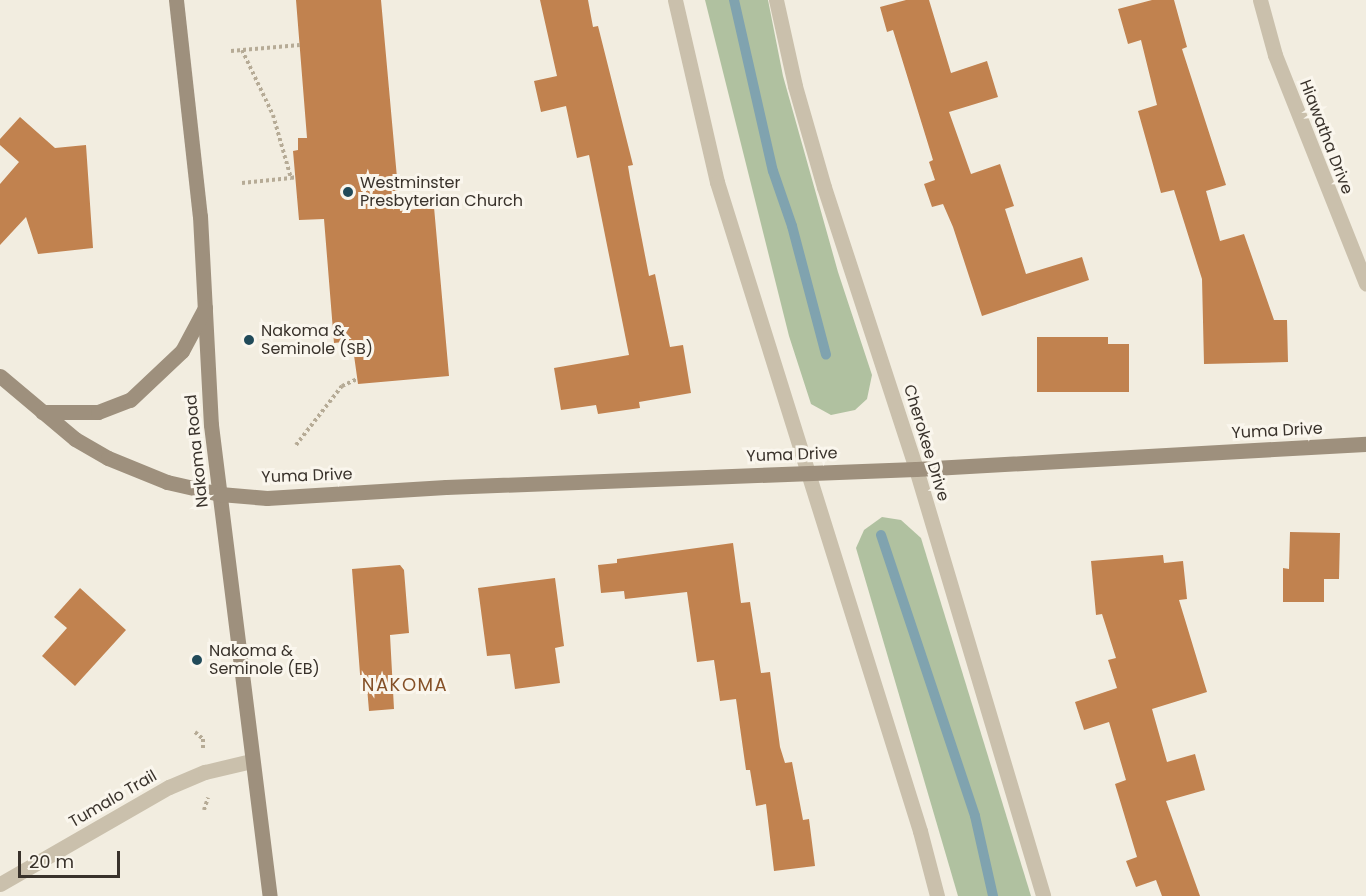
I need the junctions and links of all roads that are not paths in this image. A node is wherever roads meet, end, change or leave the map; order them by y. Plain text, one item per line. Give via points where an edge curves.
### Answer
1 (176, 0) edge
2 (675, 0) edge
3 (776, 0) edge
4 (1260, 0) edge
5 (1366, 284) edge
6 (205, 308) junction
7 (0, 376) edge
8 (42, 412) junction
9 (1366, 444) edge
10 (916, 469) junction
11 (809, 472) junction
12 (220, 494) junction
13 (251, 760) junction
14 (0, 884) edge
15 (270, 896) edge
16 (937, 896) edge
17 (1043, 896) edge

1 - 6 street, Nakoma Road via 200,216
2 - 11 street via 717,182
3 - 10 street, Cherokee Drive via 824,187
4 - 5 street, Hiawatha Drive via 1275,55
6 - 8 street via 182,351 130,400 98,412
6 - 12 street, Nakoma Road via 211,425
7 - 8 street, Yuma Drive
8 - 12 street, Yuma Drive via 75,440 108,458 167,482
9 - 10 street, Yuma Drive
10 - 11 street, Yuma Drive
10 - 17 street, Cherokee Drive
11 - 12 street, Yuma Drive via 267,498
11 - 16 street
12 - 13 street, Nakoma Road
13 - 14 street, Tumalo Trail via 169,787
13 - 15 street, Nakoma Road

